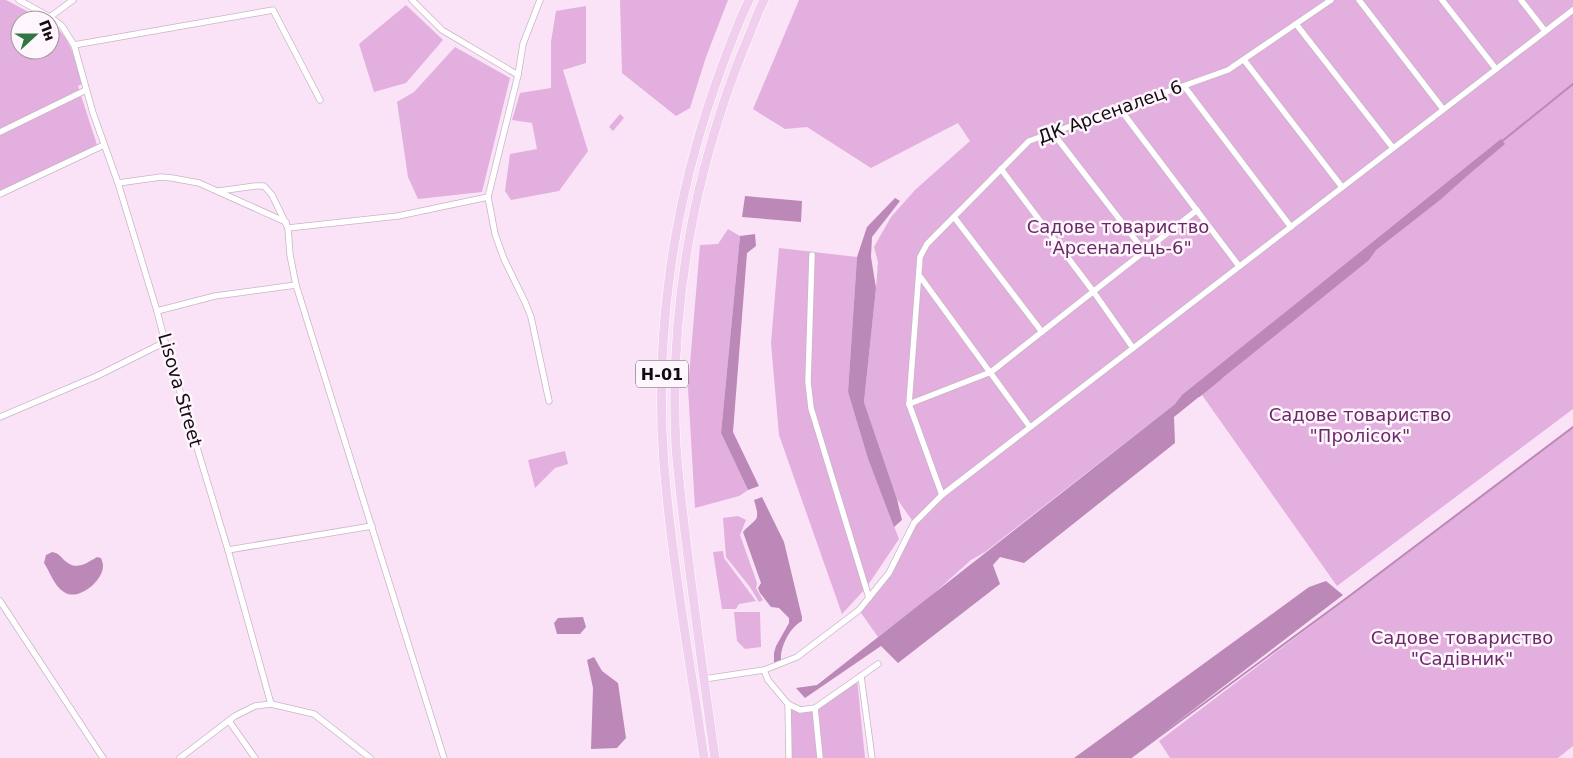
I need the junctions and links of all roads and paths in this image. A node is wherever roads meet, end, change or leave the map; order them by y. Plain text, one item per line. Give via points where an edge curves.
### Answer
1 (19, 0) edge
2 (73, 0) edge
3 (412, 0) edge
4 (540, 0) edge
5 (749, 0) edge
6 (764, 0) edge
7 (1332, 0) edge
8 (1359, 0) edge
9 (1442, 0) edge
10 (1521, 0) edge
11 (37, 10) edge
12 (59, 10) edge
13 (1573, 10) edge
14 (60, 24) edge
15 (1296, 24) junction
16 (1545, 31) junction
17 (74, 45) junction
18 (1244, 60) junction
19 (1496, 69) junction
20 (518, 75) junction
21 (1184, 86) junction
22 (86, 90) junction
23 (320, 100) dead end
24 (1120, 109) junction
25 (1443, 109) junction
26 (0, 132) edge
27 (1053, 132) junction
28 (104, 146) junction
29 (1393, 148) junction
30 (1001, 169) junction
31 (118, 182) junction
32 (1342, 187) junction
33 (218, 191) junction
34 (0, 194) edge
35 (488, 197) junction
36 (1197, 210) junction
37 (954, 217) junction
38 (287, 225) junction
39 (1291, 227) junction
40 (1144, 251) junction
41 (812, 254) dead end
42 (1239, 266) junction
43 (919, 275) junction
44 (296, 285) junction
45 (1093, 291) junction
46 (157, 311) junction
47 (1042, 332) junction
48 (165, 342) junction
49 (1133, 348) junction
50 (991, 372) junction
51 (549, 401) dead end
52 (909, 404) junction
53 (0, 417) edge
54 (1030, 427) junction
55 (942, 495) junction
56 (372, 526) junction
57 (228, 550) junction
58 (869, 598) junction
59 (0, 601) edge
60 (878, 664) dead end
61 (764, 670) junction
62 (861, 676) junction
63 (704, 679) junction
64 (271, 704) junction
65 (788, 704) junction
66 (815, 708) junction
67 (229, 721) junction
68 (103, 758) edge
69 (180, 758) edge
70 (255, 758) edge
71 (370, 758) edge
72 (444, 758) edge
73 (704, 758) edge
74 (715, 758) edge
75 (789, 758) edge
76 (820, 758) edge
77 (872, 758) edge

1 - 11 street, Lisova Street
2 - 12 street
3 - 20 street via 442,30
4 - 20 street via 523,44
5 - 73 main road, Н-01 via 725,56 692,157 674,242 662,350 664,463 669,518
6 - 63 main road, Н-01 via 725,96 707,154 686,259 678,325 676,445
7 - 15 street, ДК Арсеналец 6
8 - 25 street
9 - 19 street
10 - 16 street
13 - 16 street
14 - 17 street, Lisova Street
15 - 18 street, ДК Арсеналец 6
15 - 29 street
16 - 19 street
17 - 22 street, Lisova Street
17 - 23 street via 276,9
18 - 21 street, ДК Арсеналец 6 via 1228,70
18 - 32 street
19 - 25 street
20 - 35 street
21 - 24 street, ДК Арсеналец 6
21 - 39 street
22 - 26 street
22 - 28 street, Lisova Street
24 - 27 street, ДК Арсеналец 6
24 - 36 street
25 - 29 street
27 - 30 street, ДК Арсеналец 6 via 1029,141
27 - 40 street
28 - 31 street, Lisova Street
28 - 34 street
29 - 32 street
30 - 37 street, ДК Арсеналец 6
30 - 45 street
31 - 33 street via 161,177 199,183
31 - 46 street, Lisova Street
32 - 39 street
33 - 38 street
33 - 38 street via 264,186
35 - 38 street via 398,216
35 - 51 street via 504,260 531,317
36 - 40 street
36 - 42 street
37 - 43 street, ДК Арсеналец 6 via 927,244 920,257
37 - 47 street
38 - 44 street
39 - 42 street
40 - 45 street
41 - 58 street via 808,382 811,408
42 - 49 street
43 - 50 street
43 - 52 street, ДК Арсеналец 6
44 - 46 street via 215,296
44 - 56 street
45 - 47 street
45 - 49 street
46 - 48 street, Lisova Street
47 - 50 street
48 - 53 street
48 - 57 street, Lisova Street
49 - 54 street
50 - 52 street
50 - 54 street
52 - 55 street, ДК Арсеналец 6
54 - 55 street
55 - 58 street via 914,523 889,573
56 - 57 street
56 - 72 street
57 - 64 street, Lisova Street
58 - 61 street via 859,610 798,656
59 - 68 street
60 - 62 street
61 - 63 street
61 - 65 street
62 - 66 street
62 - 77 street
63 - 74 main road, Н-01
64 - 67 street via 255,706
64 - 71 street via 314,714
65 - 66 street via 800,710
65 - 75 street
66 - 76 street
67 - 69 street
67 - 70 street

